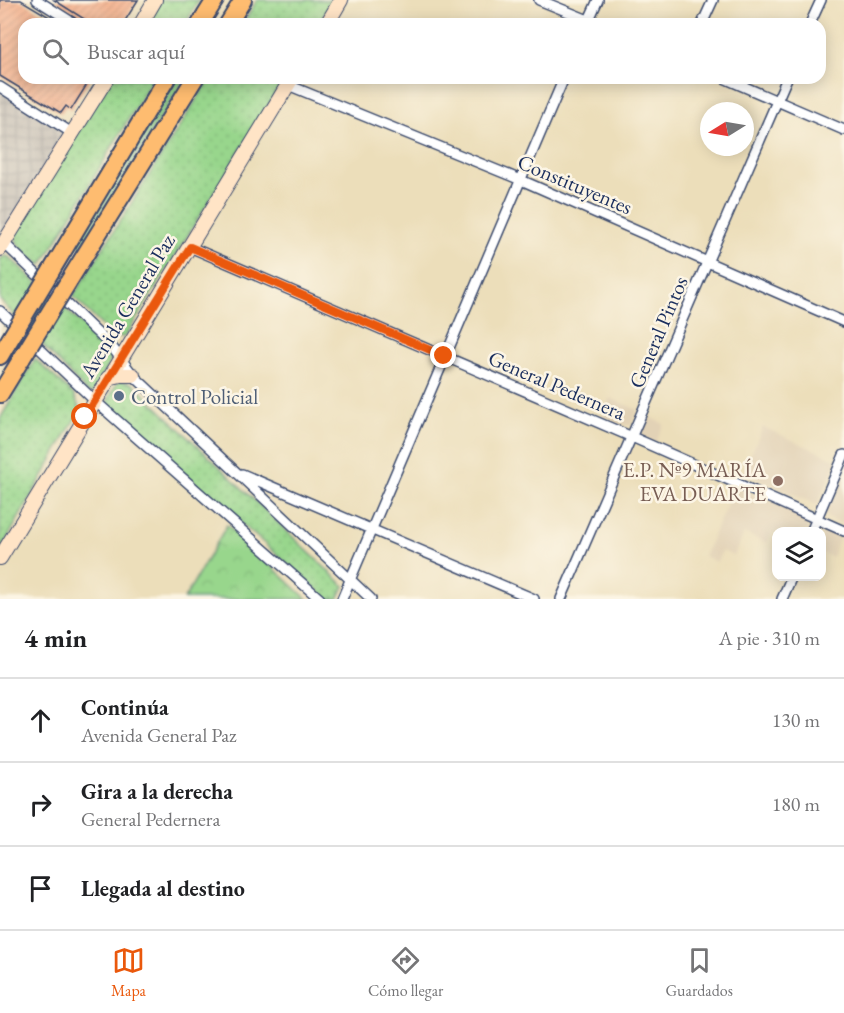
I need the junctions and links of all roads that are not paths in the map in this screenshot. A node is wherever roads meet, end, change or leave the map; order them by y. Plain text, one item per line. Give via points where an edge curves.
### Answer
1 (37, 0) edge
2 (155, 0) edge
3 (215, 0) edge
4 (243, 0) edge
5 (341, 0) edge
6 (539, 0) edge
7 (598, 0) edge
8 (713, 0) edge
9 (821, 0) edge
10 (66, 18) edge
11 (144, 18) edge
12 (204, 18) edge
13 (232, 18) edge
14 (330, 18) edge
15 (579, 18) edge
16 (590, 18) edge
17 (705, 18) edge
18 (813, 18) edge
19 (103, 84) edge
20 (163, 84) edge
21 (191, 84) edge
22 (289, 84) edge
23 (295, 84) edge
24 (561, 84) edge
25 (737, 84) edge
26 (784, 84) edge
27 (0, 87) edge
28 (776, 102) junction
29 (844, 130) edge
30 (72, 133) junction
31 (521, 180) junction
32 (2, 246) edge
33 (190, 247) junction
34 (708, 261) junction
35 (0, 311) edge
36 (844, 322) edge
37 (3, 350) edge
38 (444, 356) junction
39 (121, 358) junction
40 (133, 375) junction
41 (108, 378) junction
42 (0, 394) edge
43 (95, 401) junction
44 (632, 437) junction
45 (844, 455) edge
46 (237, 472) junction
47 (817, 519) junction
48 (813, 527) edge
49 (372, 529) junction
50 (844, 531) edge
51 (0, 558) edge
52 (350, 581) junction
53 (790, 581) edge
54 (320, 599) edge
55 (342, 599) edge
56 (370, 599) edge
57 (534, 599) edge
58 (561, 599) edge
59 (782, 599) edge

1 - 10 street
2 - 11 street
3 - 12 highway
4 - 13 highway
5 - 14 street
6 - 15 street
7 - 16 street
8 - 17 street
9 - 18 street
19 - 30 street
20 - 37 highway, bridge
21 - 42 highway, bridge
22 - 33 street, Avenida General Paz
23 - 31 street, Constituyentes
24 - 31 street
25 - 28 street
26 - 28 street, General Pintos
27 - 30 street
28 - 29 street
28 - 34 street, General Pintos
30 - 32 street
31 - 34 street, Constituyentes
31 - 38 street
32 - 39 street
33 - 38 street, General Pedernera
33 - 39 street, Avenida General Paz
34 - 36 street, Constituyentes
34 - 44 street, General Pintos
35 - 43 street
38 - 44 street, General Pedernera
38 - 49 street
39 - 40 street
39 - 41 street, Avenida General Paz
40 - 41 street
40 - 46 street
41 - 43 street, Avenida General Paz
43 - 51 street, Avenida General Paz
43 - 54 street
44 - 47 street, General Pedernera
44 - 58 street, General Pintos
45 - 47 street
46 - 49 street
46 - 52 street
47 - 48 street
47 - 50 street, General Pedernera
49 - 52 street
49 - 57 street
52 - 55 street
52 - 56 street
53 - 59 street

